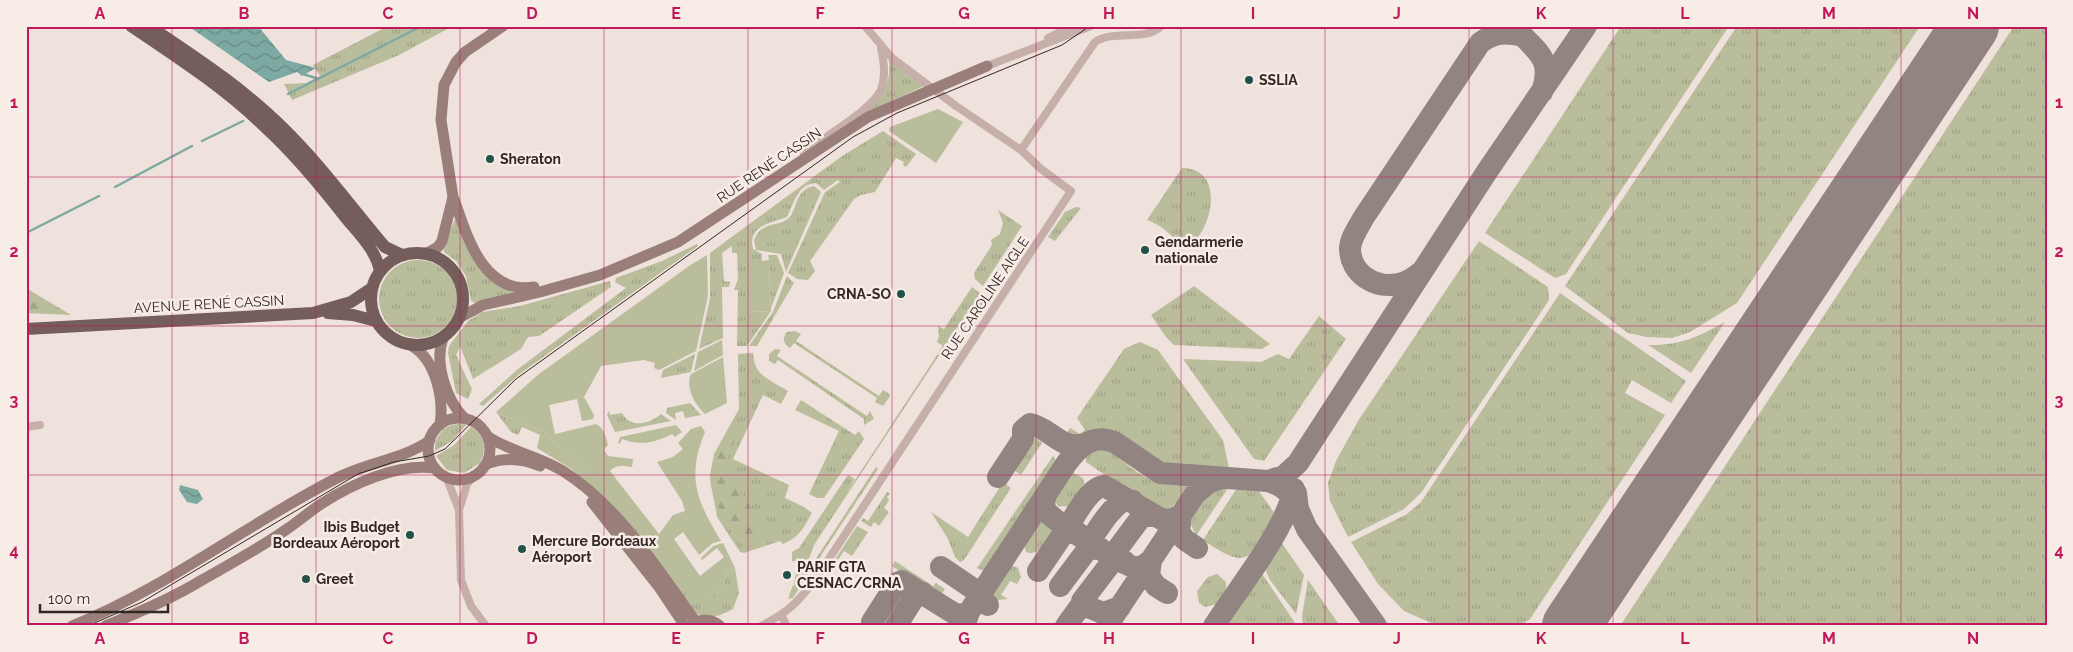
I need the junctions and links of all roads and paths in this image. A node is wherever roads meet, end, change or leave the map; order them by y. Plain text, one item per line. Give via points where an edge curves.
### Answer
1 (131, 26) edge
2 (149, 26) edge
3 (502, 26) edge
4 (865, 26) edge
5 (1072, 26) edge
6 (1091, 26) edge
7 (1161, 26) edge
8 (881, 48) junction
9 (987, 66) junction
10 (933, 88) junction
11 (264, 126) junction
12 (1022, 150) junction
13 (780, 175) junction
14 (330, 181) junction
15 (453, 197) junction
16 (425, 254) junction
17 (402, 256) junction
18 (635, 260) junction
19 (380, 272) junction
20 (372, 288) junction
21 (313, 313) junction
22 (460, 317) junction
23 (376, 321) junction
24 (26, 328) edge
25 (443, 338) junction
26 (412, 346) junction
27 (465, 419) junction
28 (40, 425) dead end
29 (440, 425) junction
30 (26, 427) edge
31 (487, 436) junction
32 (430, 440) junction
33 (486, 464) junction
34 (435, 468) junction
35 (474, 475) junction
36 (446, 476) junction
37 (459, 510) junction
38 (781, 616) junction
39 (691, 625) edge
40 (72, 626) edge
41 (105, 626) edge
42 (486, 626) edge
43 (720, 626) edge
44 (762, 626) edge
45 (784, 626) edge

1 - 11 main road via 190,66
2 - 14 main road via 264,110
3 - 15 street via 465,52 444,85 441,120
4 - 8 street, RUE CAROLINE AIGLE
5 - 9 street
6 - 9 street, RUE RENÉ CASSIN
7 - 12 street via 1149,34 1113,35 1095,42
8 - 10 street, RUE CAROLINE AIGLE
8 - 13 street via 885,72 881,89 874,99
9 - 10 street, RUE RENÉ CASSIN
10 - 12 street, RUE CAROLINE AIGLE
10 - 13 street, RUE RENÉ CASSIN via 868,117
11 - 14 street via 270,127
11 - 19 main road via 298,159 340,210 374,255
12 - 38 street, RUE CAROLINE AIGLE via 1071,191 817,577 798,603
13 - 18 street, RUE RENÉ CASSIN via 693,234
14 - 17 main road via 385,247
15 - 16 street via 442,241
15 - 18 street via 476,256 509,286 539,286
16 - 17 main road
16 - 22 main road via 450,266 458,277 464,303
17 - 19 main road
18 - 22 street, RUE RENÉ CASSIN via 572,284 483,305
19 - 20 main road
20 - 21 main road, AVENUE RENÉ CASSIN via 352,302
20 - 23 main road via 372,310
21 - 23 main road via 353,315
21 - 24 main road, AVENUE RENÉ CASSIN
22 - 25 main road
23 - 26 main road via 391,338
25 - 26 main road
25 - 27 street via 439,356 441,369 450,396
26 - 29 street via 428,359 441,406
27 - 29 street via 447,420
27 - 31 street via 482,428
28 - 30 street
29 - 32 street
31 - 33 street via 490,454
31 - 39 street via 548,462 590,490 622,524
32 - 34 street via 429,456
32 - 40 street via 340,476 149,589
33 - 35 street
33 - 39 street via 500,459 533,463 571,484 605,518
34 - 36 street
34 - 41 street via 404,470 351,488 201,581
35 - 36 street via 465,479
35 - 37 street via 467,484
36 - 37 street
37 - 42 street via 461,580 471,606
38 - 44 street, RUE CAROLINE AIGLE
38 - 45 street
39 - 43 street via 712,620

